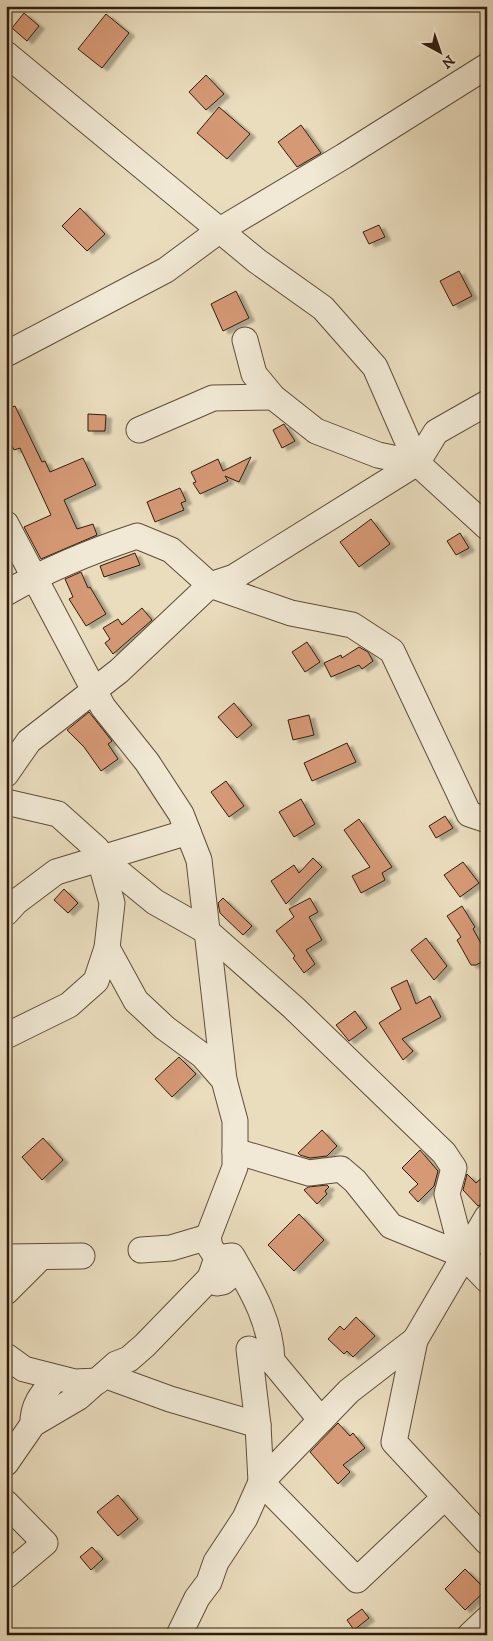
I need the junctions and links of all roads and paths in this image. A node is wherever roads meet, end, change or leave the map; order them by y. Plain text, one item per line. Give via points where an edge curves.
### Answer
1 (6, 54) edge
2 (487, 66) edge
3 (220, 230) junction
4 (245, 340) dead end
5 (6, 354) edge
6 (273, 397) junction
7 (487, 403) edge
8 (139, 430) dead end
9 (417, 463) junction
10 (6, 524) edge
11 (487, 527) edge
12 (34, 577) junction
13 (210, 585) junction
14 (6, 593) edge
15 (94, 691) junction
16 (6, 774) edge
17 (6, 802) edge
18 (487, 820) edge
19 (188, 832) junction
20 (100, 857) junction
21 (6, 913) edge
22 (208, 932) junction
23 (107, 948) junction
24 (6, 1036) edge
25 (224, 1080) junction
26 (235, 1151) junction
27 (487, 1217) edge
28 (141, 1250) dead end
29 (463, 1255) junction
30 (82, 1256) dead end
31 (6, 1257) edge
32 (41, 1257) junction
33 (217, 1257) junction
34 (487, 1280) edge
35 (6, 1292) edge
36 (415, 1340) junction
37 (6, 1356) edge
38 (272, 1361) junction
39 (30, 1370) junction
40 (56, 1378) junction
41 (101, 1378) junction
42 (40, 1397) junction
43 (321, 1420) junction
44 (34, 1424) junction
45 (258, 1425) junction
46 (6, 1463) edge
47 (261, 1482) junction
48 (445, 1497) junction
49 (6, 1503) edge
50 (487, 1542) edge
51 (6, 1576) edge
52 (487, 1618) edge
53 (179, 1635) edge
54 (470, 1635) edge

1 - 3 street
2 - 3 street
3 - 5 street via 166,270
3 - 9 street via 257,262 323,308 375,367
4 - 6 street via 254,374
6 - 8 street via 213,398
6 - 9 street via 316,431 378,455
7 - 9 street via 436,432
9 - 11 street
9 - 13 street via 234,576
10 - 12 street
12 - 13 street via 137,536 171,550
12 - 14 street
12 - 15 street
13 - 15 street
13 - 18 street via 291,613 352,626 392,651 469,814
15 - 16 street via 29,740
15 - 19 street via 147,762
17 - 20 street via 58,814 97,849
19 - 20 street
19 - 22 street via 199,860
20 - 21 street via 56,872
20 - 22 street via 155,902
20 - 23 street via 112,903
22 - 25 street
22 - 29 street via 294,1008 444,1153 454,1168 447,1194
23 - 24 street via 96,981 69,1006
23 - 25 street via 136,1001 203,1056
25 - 26 street via 235,1121
26 - 29 street via 309,1173 341,1169 355,1181 391,1226
26 - 33 street via 235,1168
27 - 29 street
28 - 33 street via 170,1248
29 - 34 street
29 - 36 street
30 - 32 street
31 - 32 street
32 - 35 street
33 - 38 street via 262,1312 272,1340
33 - 41 street via 145,1345
36 - 43 street via 349,1392
36 - 48 street via 394,1442
37 - 39 street
38 - 43 street
38 - 45 street via 249,1349
39 - 40 street
39 - 42 street
40 - 41 street via 75,1382
40 - 42 street
41 - 44 street via 79,1397
41 - 45 street
42 - 44 street via 33,1412
43 - 47 street
44 - 46 street
45 - 47 street
47 - 48 street via 356,1580
47 - 53 street via 245,1518 216,1562 209,1582 197,1598
48 - 50 street
49 - 51 street via 45,1543
52 - 54 street

